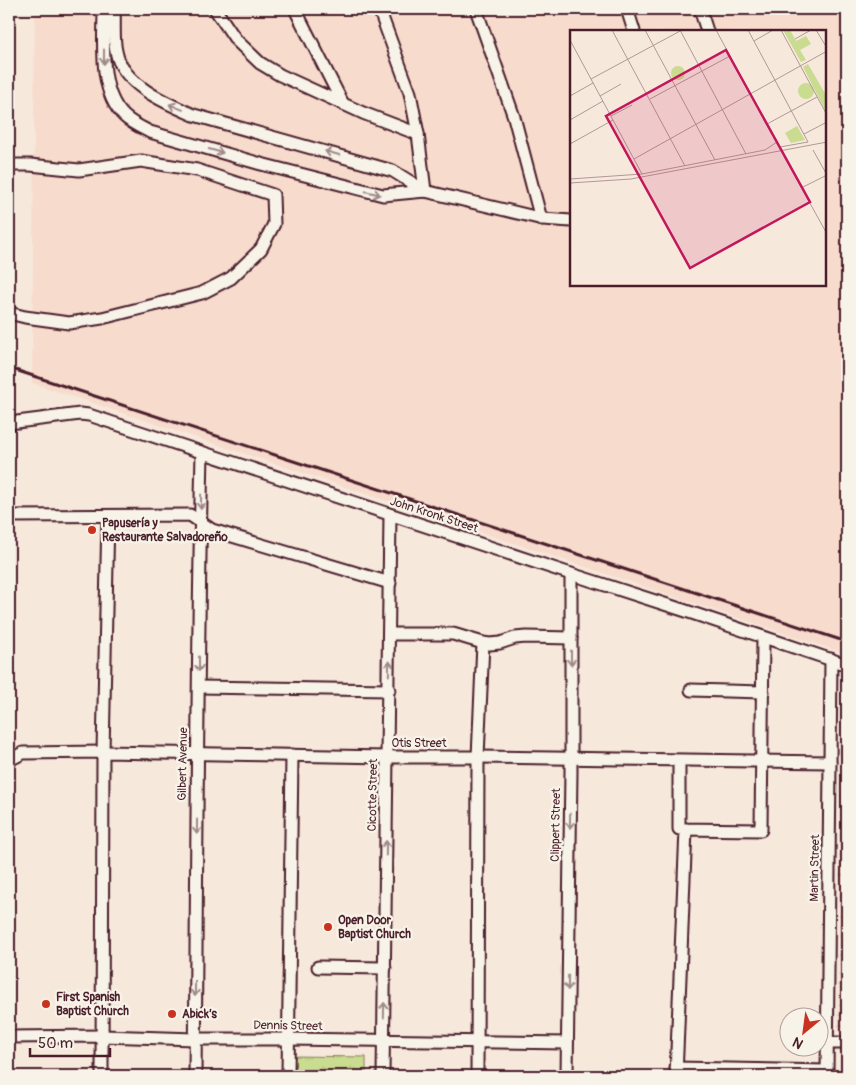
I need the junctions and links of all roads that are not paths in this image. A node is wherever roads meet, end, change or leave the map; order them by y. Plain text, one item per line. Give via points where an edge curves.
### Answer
1 (104, 9) edge
2 (114, 9) edge
3 (215, 9) edge
4 (295, 9) edge
5 (379, 9) edge
6 (476, 9) edge
7 (627, 9) edge
8 (700, 9) edge
9 (634, 30) edge
10 (708, 30) edge
11 (343, 104) junction
12 (418, 134) junction
13 (9, 166) edge
14 (425, 191) junction
15 (541, 219) junction
16 (570, 221) edge
17 (9, 313) edge
18 (9, 423) edge
19 (202, 453) junction
20 (390, 515) junction
21 (9, 516) edge
22 (108, 516) junction
23 (200, 522) junction
24 (571, 574) junction
25 (390, 583) junction
26 (389, 634) junction
27 (763, 636) junction
28 (571, 638) junction
29 (483, 644) junction
30 (831, 659) junction
31 (847, 665) edge
32 (199, 687) junction
33 (388, 690) junction
34 (691, 690) dead end
35 (762, 692) junction
36 (103, 752) junction
37 (197, 754) junction
38 (292, 755) junction
39 (387, 757) junction
40 (478, 757) junction
41 (571, 759) junction
42 (9, 760) edge
43 (679, 761) junction
44 (762, 762) junction
45 (830, 762) junction
46 (686, 829) junction
47 (318, 967) dead end
48 (385, 968) junction
49 (827, 1008) edge
50 (103, 1036) junction
51 (9, 1037) edge
52 (195, 1039) junction
53 (288, 1039) junction
54 (384, 1041) junction
55 (477, 1041) junction
56 (567, 1043) junction
57 (828, 1043) edge
58 (847, 1043) edge
59 (827, 1058) edge
60 (676, 1072) edge
61 (758, 1073) edge
62 (827, 1073) edge
63 (102, 1076) edge
64 (195, 1076) edge
65 (288, 1076) edge
66 (383, 1076) edge
67 (477, 1076) edge
68 (567, 1076) edge

1 -> 14 street via 104,68 109,88 115,104 134,124 150,132 252,162 383,195
14 -> 2 street via 393,171 194,115 154,96 130,77 118,62
3 - 11 street via 236,40 260,63
4 - 11 street
5 - 12 street via 410,93
6 - 15 street via 514,117
7 - 9 street
8 - 10 street
11 - 12 street
12 - 14 street
13 - 17 street via 79,170 141,160 197,170 273,195 274,224 261,249 231,278 202,294 69,323
14 - 15 street
15 - 16 street
18 - 19 street, John Kronk Street via 80,414
19 - 20 street, John Kronk Street
19 -> 23 street, Gilbert Avenue
20 - 24 street, John Kronk Street
20 - 25 street, Cicotte Street
21 - 22 street
22 - 23 street via 190,515
22 - 36 street
23 - 25 street via 212,530
23 -> 32 street, Gilbert Avenue
24 - 27 street, John Kronk Street
24 - 28 street, Clippert Street
25 - 26 street, Cicotte Street
26 - 29 street via 454,634
33 -> 26 street, Cicotte Street
27 - 30 street, John Kronk Street
27 - 35 street
28 - 29 street via 526,637
28 -> 41 street, Clippert Street
29 - 40 street
30 - 31 street, John Kronk Street
30 - 45 street, Martin Street
32 - 33 street
32 - 37 street, Gilbert Avenue
33 - 39 street, Cicotte Street
34 - 35 street
35 - 44 street
36 - 37 street, Otis Street
36 - 42 street, Otis Street via 23,753
36 - 50 street
37 - 38 street, Otis Street
37 -> 52 street, Gilbert Avenue
38 - 39 street, Otis Street
38 - 53 street
39 - 40 street, Otis Street
48 -> 39 street, Cicotte Street
40 - 41 street, Otis Street
40 - 55 street
41 - 43 street, Otis Street
41 -> 56 street, Clippert Street
43 - 44 street, Otis Street
43 - 46 street via 679,829
44 - 45 street, Otis Street
44 - 46 street via 761,830
45 - 49 street, Martin Street
46 - 60 street
47 - 48 street
54 -> 48 street, Cicotte Street
50 - 51 street, Dennis Street
50 - 52 street, Dennis Street
50 - 63 street
52 - 53 street, Dennis Street
52 - 64 street, Gilbert Avenue
53 - 54 street, Dennis Street
53 - 65 street
54 - 55 street, Dennis Street
54 - 66 street, Cicotte Street
55 - 56 street, Dennis Street
55 - 67 street
56 - 68 street, Clippert Street
57 - 58 street
59 - 62 street, Martin Street
60 - 61 street
61 - 62 street

